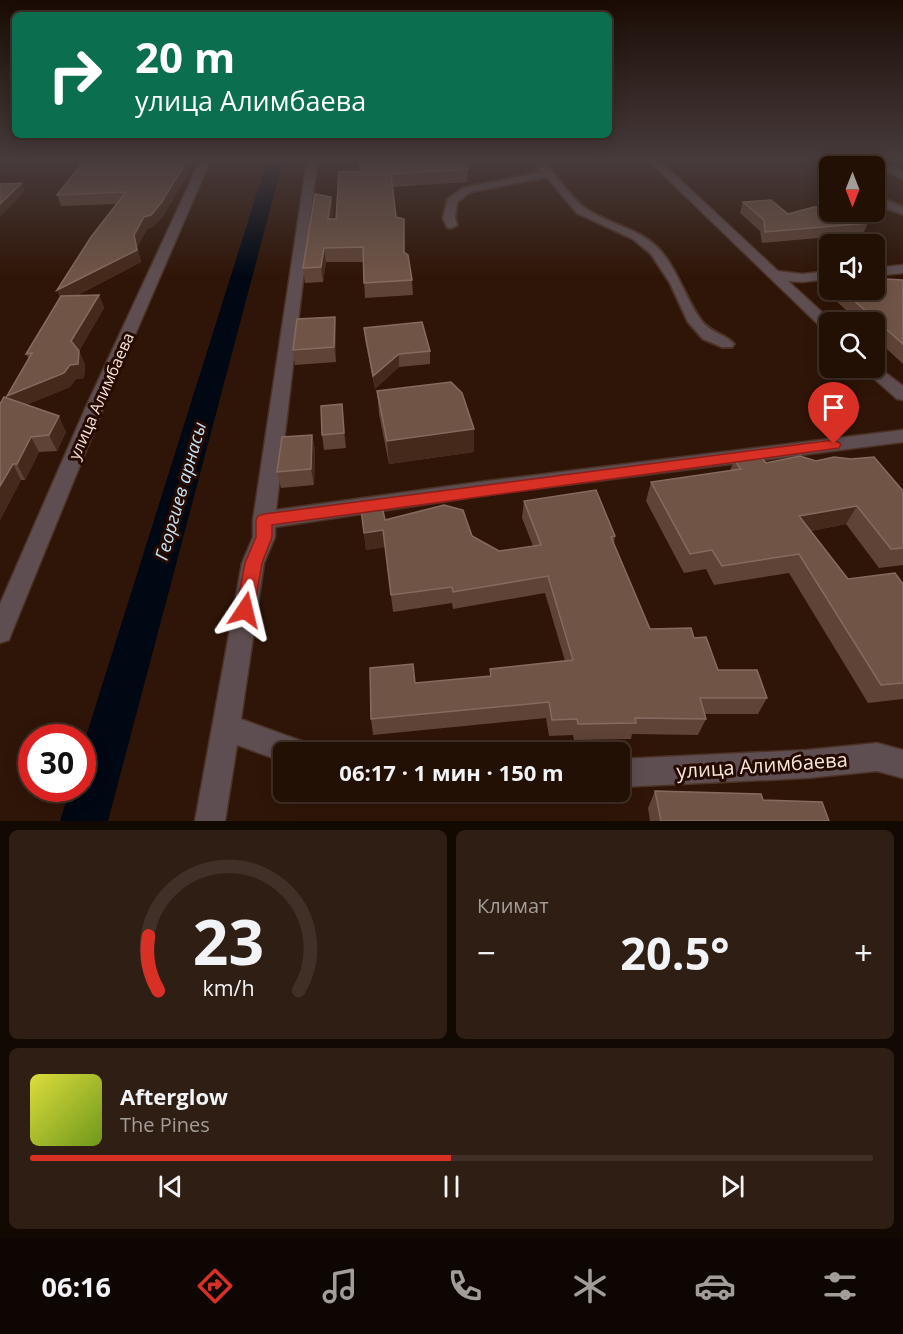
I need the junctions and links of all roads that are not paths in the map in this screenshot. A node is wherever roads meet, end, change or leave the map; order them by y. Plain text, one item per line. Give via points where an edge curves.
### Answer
1 (189, 199) edge
2 (307, 199) edge
3 (454, 199) edge
4 (571, 199) edge
5 (695, 199) edge
6 (885, 205) edge
7 (903, 212) edge
8 (451, 225) dead end
9 (903, 269) edge
10 (885, 271) edge
11 (775, 275) junction
12 (819, 276) edge
13 (819, 317) edge
14 (728, 344) dead end
15 (882, 378) edge
16 (903, 395) edge
17 (903, 436) edge
18 (264, 520) junction
19 (0, 632) edge
20 (225, 727) junction
21 (273, 744) edge
22 (903, 764) edge
23 (630, 773) edge
24 (210, 821) edge

1 - 19 street, улица Алимбаева
2 - 18 street
3 - 8 lane
4 - 14 lane via 581,211 637,237 655,252 694,322 708,336
5 - 11 street
6 - 7 lane
9 - 10 street
11 - 12 street
11 - 13 street
15 - 16 street
17 - 18 street
18 - 20 street via 264,537 254,563
20 - 21 street
20 - 24 street
22 - 23 street, улица Алимбаева via 877,757

